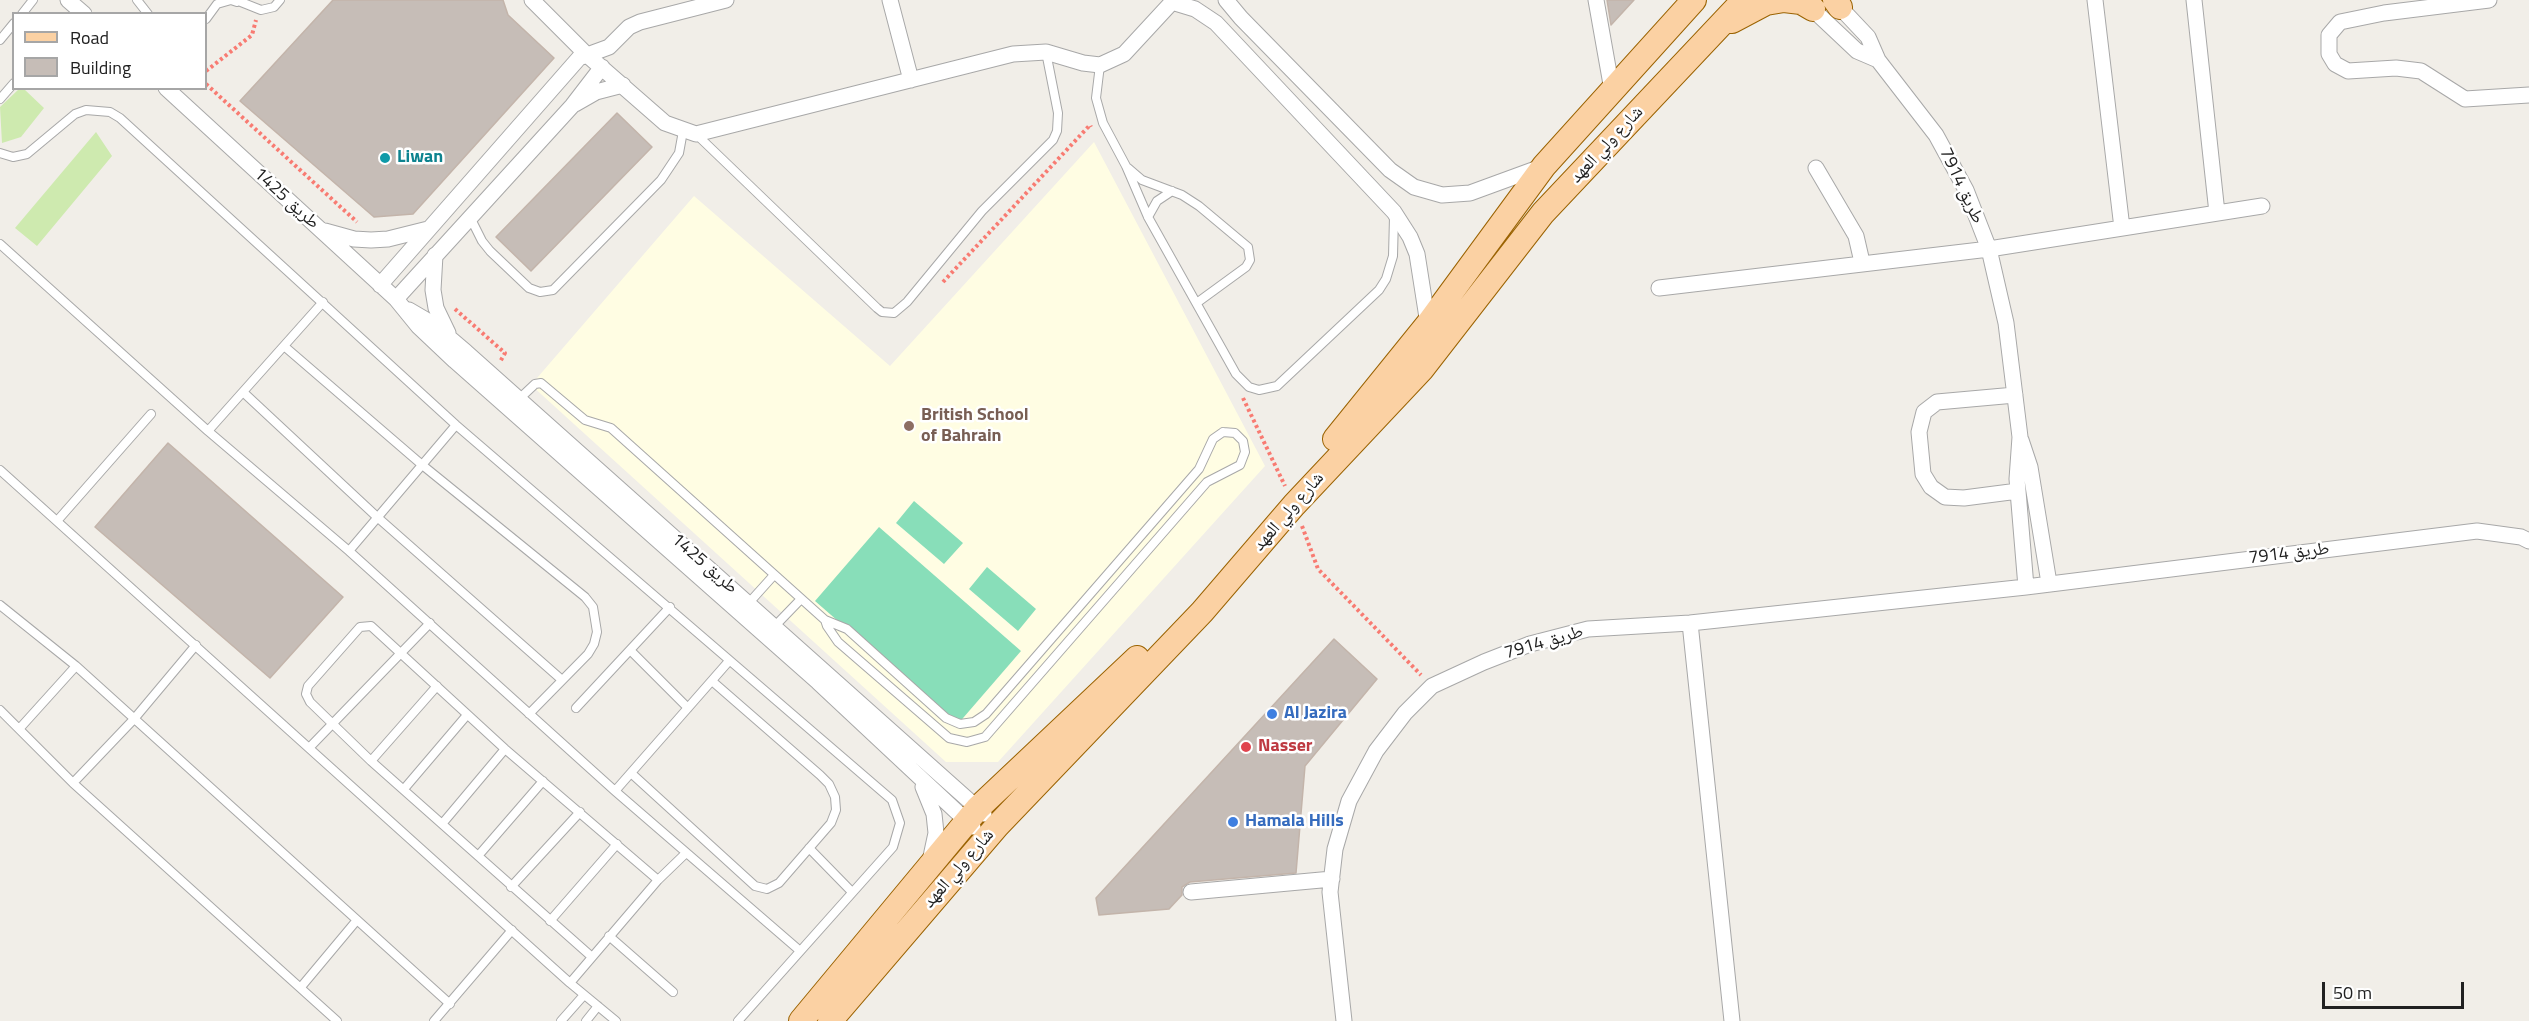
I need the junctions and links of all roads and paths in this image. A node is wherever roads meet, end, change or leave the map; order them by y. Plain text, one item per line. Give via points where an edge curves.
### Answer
1 (33, 0) edge
2 (68, 0) edge
3 (137, 0) edge
4 (280, 0) edge
5 (532, 0) edge
6 (726, 0) edge
7 (890, 0) edge
8 (1215, 0) edge
9 (1226, 0) edge
10 (1596, 0) edge
11 (1694, 0) edge
12 (1744, 0) edge
13 (2095, 0) edge
14 (2194, 0) edge
15 (2489, 0) edge
16 (237, 1) edge
17 (1173, 1) edge
18 (1825, 3) edge
19 (254, 10) junction
20 (24, 12) edge
21 (82, 12) edge
22 (146, 12) edge
23 (207, 18) edge
24 (1240, 18) junction
25 (12, 25) edge
26 (1719, 27) junction
27 (0, 40) edge
28 (1046, 52) junction
29 (586, 54) junction
30 (1878, 60) junction
31 (1100, 65) junction
32 (602, 68) junction
33 (207, 70) edge
34 (910, 80) junction
35 (12, 85) edge
36 (623, 85) junction
37 (168, 90) edge
38 (1612, 90) junction
39 (2529, 95) edge
40 (0, 99) edge
41 (572, 106) junction
42 (689, 132) junction
43 (1095, 135) dead end
44 (0, 153) edge
45 (1126, 166) junction
46 (1544, 166) junction
47 (1816, 168) dead end
48 (1390, 170) junction
49 (1372, 188) junction
50 (1172, 191) junction
51 (2262, 206) dead end
52 (1394, 212) junction
53 (2217, 213) junction
54 (470, 217) junction
55 (1148, 217) junction
56 (430, 225) junction
57 (2122, 228) junction
58 (320, 230) junction
59 (451, 238) junction
60 (0, 244) edge
61 (1989, 249) junction
62 (436, 254) junction
63 (1862, 262) junction
64 (380, 285) junction
65 (940, 285) dead end
66 (1659, 288) dead end
67 (323, 302) junction
68 (1198, 302) junction
69 (401, 304) junction
70 (1428, 324) junction
71 (453, 341) junction
72 (284, 346) junction
73 (1238, 387) dead end
74 (243, 392) junction
75 (2015, 395) junction
76 (518, 400) junction
77 (151, 414) dead end
78 (456, 425) junction
79 (208, 431) junction
80 (2020, 437) junction
81 (1324, 462) junction
82 (421, 464) junction
83 (1212, 467) junction
84 (0, 470) edge
85 (2018, 491) junction
86 (1292, 500) junction
87 (376, 516) junction
88 (57, 521) junction
89 (2529, 541) edge
90 (350, 551) junction
91 (774, 575) junction
92 (2049, 583) junction
93 (2026, 587) junction
94 (801, 599) junction
95 (0, 605) edge
96 (670, 608) junction
97 (744, 608) junction
98 (825, 620) junction
99 (1690, 622) junction
100 (430, 623) junction
101 (770, 631) junction
102 (196, 645) junction
103 (630, 650) junction
104 (400, 653) junction
105 (729, 661) junction
106 (76, 666) junction
107 (562, 680) junction
108 (712, 681) junction
109 (437, 686) junction
110 (1432, 686) junction
111 (576, 708) dead end
112 (688, 708) junction
113 (0, 711) edge
114 (529, 714) junction
115 (467, 715) junction
116 (134, 719) junction
117 (332, 724) junction
118 (20, 728) junction
119 (310, 747) junction
120 (505, 749) junction
121 (371, 761) junction
122 (631, 773) junction
123 (918, 779) junction
124 (543, 781) junction
125 (73, 783) junction
126 (404, 789) junction
127 (615, 791) junction
128 (580, 812) junction
129 (972, 815) junction
130 (442, 824) junction
131 (991, 832) junction
132 (617, 844) junction
133 (809, 848) junction
134 (686, 853) junction
135 (478, 856) junction
136 (927, 869) junction
137 (1332, 879) junction
138 (658, 880) junction
139 (511, 887) junction
140 (852, 892) junction
141 (1191, 892) dead end
142 (357, 920) junction
143 (550, 921) junction
144 (512, 930) junction
145 (609, 936) junction
146 (799, 950) junction
147 (592, 957) junction
148 (570, 983) junction
149 (301, 987) junction
150 (673, 992) dead end
151 (584, 995) junction
152 (450, 1004) junction
153 (598, 1006) junction
154 (337, 1021) edge
155 (434, 1021) edge
156 (561, 1021) edge
157 (586, 1021) edge
158 (616, 1021) edge
159 (738, 1021) edge
160 (801, 1021) edge
161 (830, 1021) edge
162 (1344, 1021) edge
163 (1732, 1021) edge

1 - 20 lane
2 - 21 street
3 - 22 lane
4 - 19 lane via 267,10
5 - 29 street
6 - 29 street via 640,22 629,27 609,47
7 - 34 street
8 - 24 street
9 - 24 street
10 - 38 street
11 - 38 main road, شارع ولي العهد
12 - 26 main road, شارع ولي العهد
13 - 57 street
14 - 53 street
15 - 39 street via 2340,22 2329,35 2329,54 2348,71 2421,71 2465,99
16 - 19 lane
16 - 23 lane via 217,4
17 - 31 street via 1124,54
17 - 49 street via 1196,9 1216,23
18 - 26 main road via 1766,3
18 - 30 street, طريق 7914 via 1868,37
18 - 30 street, طريق 7914 via 1857,51
19 - 33 path via 252,35
24 - 48 street
25 - 27 lane
26 - 81 main road, شارع ولي العهد via 1543,213 1422,369
28 - 31 street
28 - 34 street via 1013,54
28 - 42 lane via 1058,114 1053,140 982,211 894,313 877,308
29 - 32 street
29 - 56 street
30 - 61 street, طريق 7914 via 1941,144 1966,190
31 - 45 lane via 1096,85 1099,111
32 - 36 street
32 - 41 street
34 - 42 street
35 - 40 lane
36 - 41 street via 596,92
36 - 42 street via 665,123
37 - 58 street, طريق 1425
38 - 46 main road, شارع ولي العهد
41 - 54 street
42 - 54 lane via 661,180 553,290 540,292 529,288 482,241
43 - 65 path via 1090,125
44 - 67 lane via 13,157 27,154 75,114 86,110 110,112
45 - 50 lane via 1142,180
45 - 55 lane
46 - 48 street via 1470,193 1442,195 1414,187
46 - 70 main road, شارع ولي العهد
47 - 63 street via 1856,236
48 - 49 street
49 - 52 street
50 - 55 lane via 1156,201
50 - 68 lane via 1199,206 1250,251 1246,267
51 - 53 street
52 - 68 lane via 1393,256 1379,291 1277,386 1258,390 1241,381
52 - 70 street via 1417,254
53 - 57 street
54 - 59 street
55 - 68 lane
56 - 58 street via 388,239 371,240
56 - 59 street
56 - 64 street
57 - 61 street
58 - 64 street, طريق 1425
59 - 62 street
60 - 79 lane
61 - 63 street
61 - 75 street, طريق 7914 via 2006,322
62 - 69 street
62 - 71 street via 435,299
63 - 66 street
64 - 69 street, طريق 1425
67 - 72 lane
67 - 78 lane
69 - 71 street, طريق 1425
69 - 97 street, طريق 1425 via 455,361
70 - 81 main road, شارع ولي العهد
71 - 76 street, طريق 1425
72 - 74 lane
72 - 82 lane
73 - 86 path
74 - 79 lane
74 - 87 lane
75 - 80 street, طريق 7914
75 - 85 street via 1937,402 1924,412 1919,432 1923,474 1930,488 1946,497 1964,498
76 - 91 lane via 541,382 585,420 611,428
76 - 97 street, طريق 1425
77 - 88 lane
78 - 82 lane
78 - 96 lane
79 - 90 lane
80 - 85 street, طريق 7914
80 - 92 street, طريق 7914 via 2030,467
81 - 86 main road, شارع ولي العهد
82 - 87 lane
82 - 107 lane via 585,597 592,607 597,632 594,644
83 - 83 lane via 1230,473 1240,465 1245,452 1243,441 1229,432 1218,434 1210,445
83 - 98 lane via 975,722 960,724 946,718 848,629
83 - 98 lane via 1207,482 992,731 976,740 958,741 940,732 838,642
84 - 88 lane
85 - 93 street, طريق 7914
86 - 110 path via 1318,569
86 - 129 main road, شارع ولي العهد via 1196,601
86 - 131 main road, شارع ولي العهد via 1202,612
87 - 90 lane
87 - 107 lane
88 - 102 lane
89 - 92 street, طريق 7914 via 2476,531
90 - 100 lane
91 - 94 lane
91 - 97 lane
92 - 93 street, طريق 7914
93 - 99 street, طريق 7914
94 - 98 lane
94 - 101 lane
95 - 106 lane
96 - 103 lane
96 - 105 lane
97 - 101 street, طريق 1425
99 - 110 street, طريق 7914 via 1579,632 1530,644
99 - 163 street
100 - 104 lane
100 - 114 lane
101 - 123 street, طريق 1425
101 - 129 street, طريق 1425
102 - 116 lane
102 - 119 lane
103 - 111 lane
103 - 112 lane
104 - 109 lane
104 - 117 lane
104 - 117 lane via 371,626 360,627 306,690 310,702
105 - 108 lane
105 - 140 lane via 892,800 898,811 898,836 893,847
106 - 116 lane
106 - 118 lane
107 - 114 lane
108 - 112 lane
108 - 133 lane via 830,784 836,810
109 - 115 lane
109 - 121 lane
110 - 137 street, طريق 7914 via 1376,751 1349,801 1335,849
112 - 122 lane
113 - 118 lane
114 - 127 lane
115 - 120 lane
115 - 126 lane
116 - 125 lane
116 - 142 lane
117 - 119 lane
117 - 121 lane
118 - 125 lane
119 - 144 lane
120 - 124 lane
120 - 130 lane
121 - 126 lane
122 - 127 lane
122 - 133 lane via 761,889 779,884
123 - 129 street, طريق 1425
123 - 136 street via 928,795 936,833
124 - 128 lane
124 - 135 lane
125 - 149 lane
126 - 130 lane
127 - 134 lane
128 - 132 lane
128 - 139 lane
129 - 131 street, طريق 1425
129 - 136 main road, شارع ولي العهد
130 - 135 lane
131 - 161 main road, شارع ولي العهد
132 - 138 lane
132 - 143 lane
133 - 140 lane
134 - 138 lane
134 - 146 lane
135 - 139 lane
136 - 160 main road, شارع ولي العهد
137 - 141 street
137 - 162 street, طريق 7914 via 1330,892
138 - 145 lane
139 - 143 lane
140 - 146 lane
142 - 149 lane
142 - 152 lane
143 - 147 lane
144 - 148 lane
144 - 152 lane
145 - 147 lane
145 - 150 lane
146 - 159 lane
147 - 148 lane
148 - 151 lane
149 - 154 lane
151 - 153 lane
151 - 156 lane
152 - 155 lane
153 - 157 lane
153 - 158 lane

